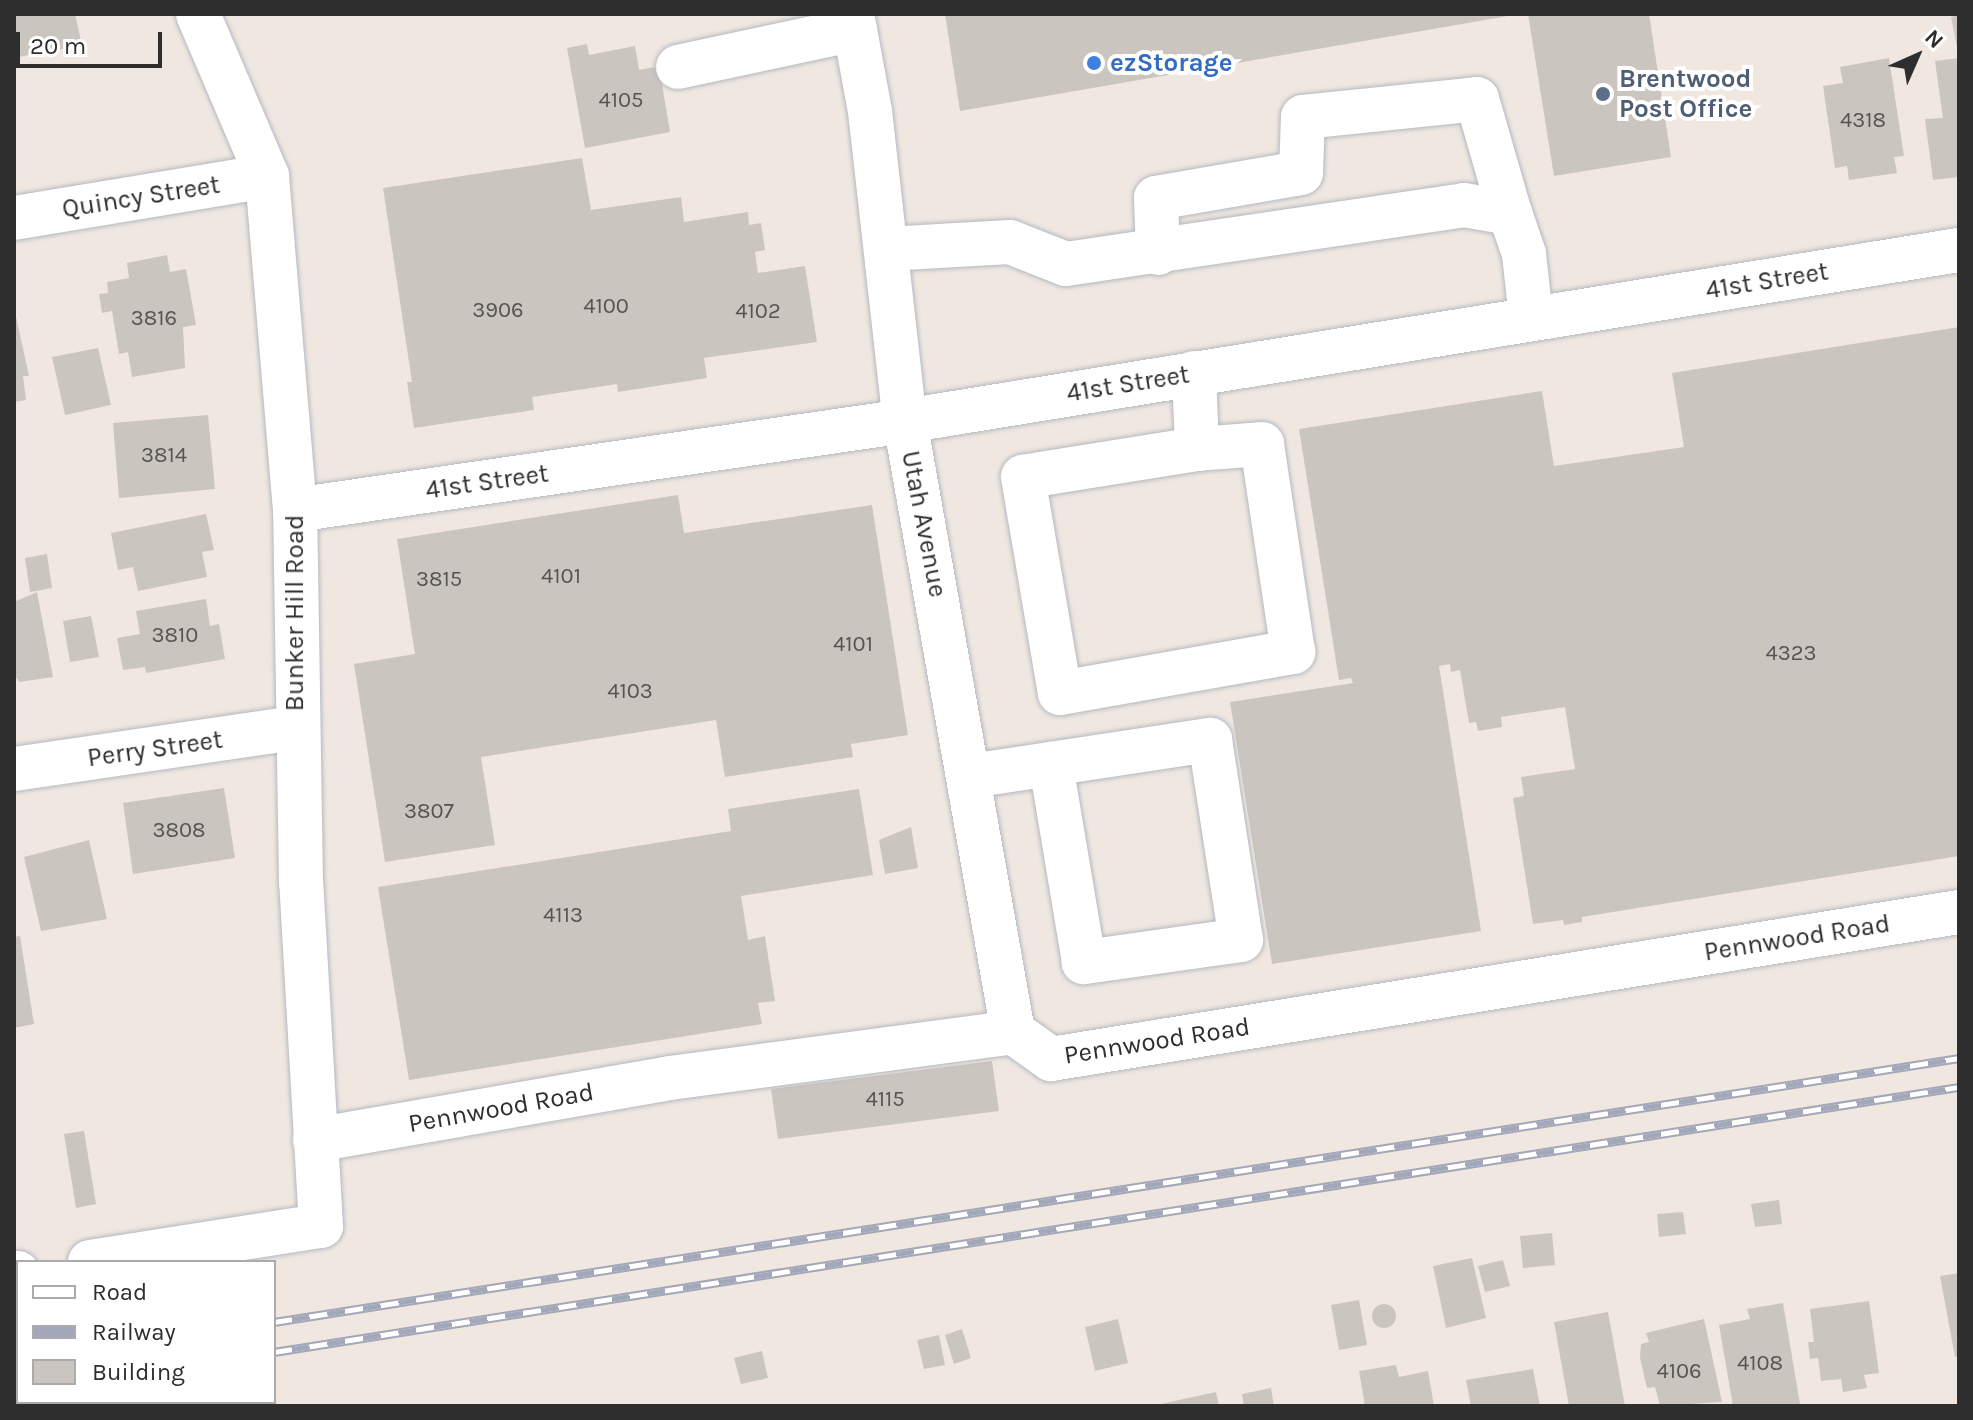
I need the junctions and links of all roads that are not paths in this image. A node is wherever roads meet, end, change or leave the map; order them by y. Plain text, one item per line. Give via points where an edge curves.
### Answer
1 (198, 14) edge
2 (853, 22) edge
3 (678, 67) dead end
4 (267, 176) junction
5 (1510, 213) junction
6 (14, 218) edge
7 (886, 249) junction
8 (1959, 250) edge
9 (1158, 253) junction
10 (1531, 317) junction
11 (1194, 373) junction
12 (905, 421) junction
13 (1197, 449) junction
14 (295, 510) junction
15 (295, 728) junction
16 (1051, 764) junction
17 (14, 769) edge
18 (971, 776) junction
19 (1959, 912) edge
20 (1013, 1032) junction
21 (315, 1140) junction
22 (103, 1260) edge

1 - 4 street, Bunker Hill Road
2 - 3 street
2 - 7 street, Utah Avenue
4 - 6 street, Quincy Street
4 - 14 street, Bunker Hill Road
5 - 9 street via 1464,205
5 - 9 street via 1477,99 1303,117 1301,173 1156,198
5 - 10 street via 1524,254
7 - 9 street via 1010,242 1066,264
7 - 12 street, Utah Avenue
8 - 10 street, 41st Street
10 - 11 street, 41st Street
11 - 12 street, 41st Street
11 - 13 street
12 - 14 street, 41st Street
12 - 18 street, Utah Avenue
13 - 13 street via 1023,477 1060,693 1293,652 1262,444
14 - 15 street, Bunker Hill Road
15 - 17 street, Perry Street
15 - 21 street, Bunker Hill Road
16 - 16 street via 1210,740 1241,940 1084,962
16 - 18 street
18 - 20 street, Utah Avenue
19 - 20 street, Pennwood Road via 1051,1059
20 - 21 street, Pennwood Road via 670,1078
21 - 22 street, Bunker Hill Road via 321,1226

